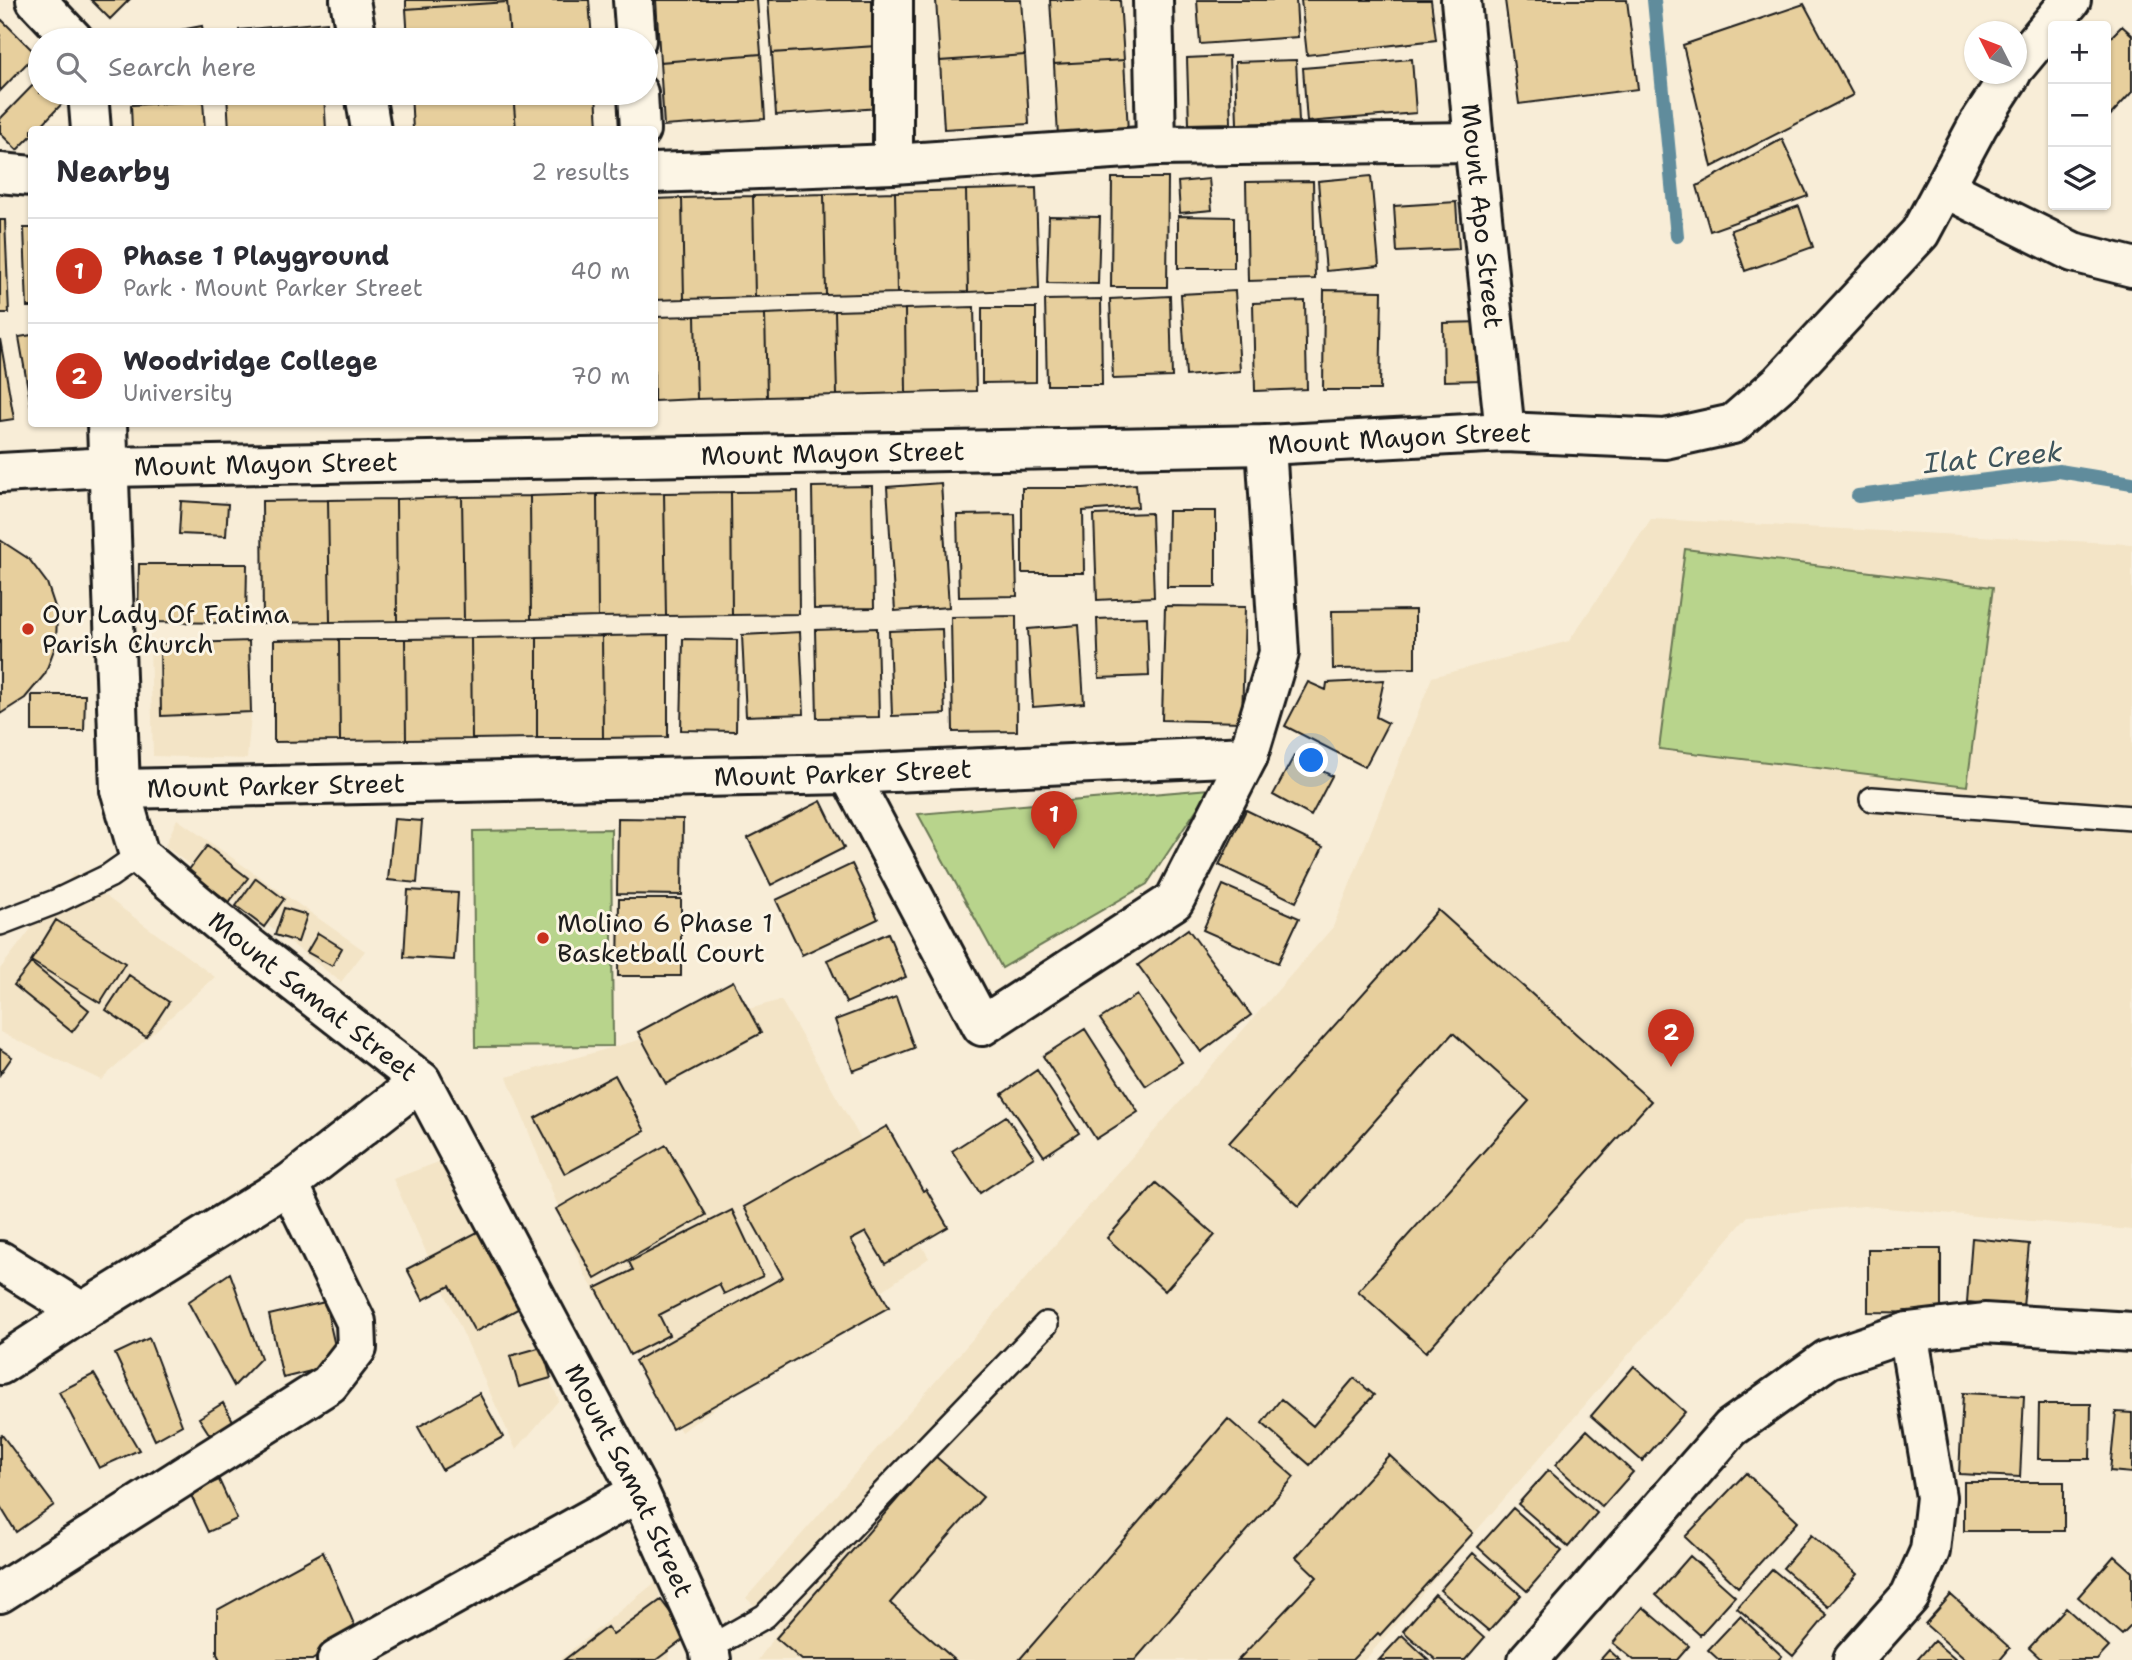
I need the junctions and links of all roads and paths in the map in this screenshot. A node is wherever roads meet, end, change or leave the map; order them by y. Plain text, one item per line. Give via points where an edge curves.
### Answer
1 (36, 0) edge
2 (350, 0) edge
3 (634, 0) edge
4 (893, 0) edge
5 (1153, 0) edge
6 (1461, 0) edge
7 (2071, 0) edge
8 (63, 28) edge
9 (355, 28) edge
10 (635, 28) edge
11 (2027, 54) edge
12 (2005, 84) edge
13 (89, 105) edge
14 (367, 105) edge
15 (639, 105) edge
16 (91, 126) edge
17 (370, 126) edge
18 (640, 126) edge
19 (1474, 142) junction
20 (1156, 146) junction
21 (894, 164) junction
22 (0, 173) edge
23 (658, 173) edge
24 (28, 176) edge
25 (1945, 188) junction
26 (2132, 267) edge
27 (107, 427) edge
28 (1505, 432) junction
29 (1266, 445) junction
30 (109, 467) junction
31 (0, 473) edge
32 (1248, 756) junction
33 (849, 774) junction
34 (120, 789) junction
35 (1872, 799) dead end
36 (2132, 818) edge
37 (139, 855) junction
38 (0, 923) edge
39 (421, 1081) junction
40 (289, 1184) junction
41 (0, 1261) edge
42 (82, 1312) junction
43 (1046, 1324) dead end
44 (1908, 1332) junction
45 (2132, 1332) edge
46 (0, 1365) edge
47 (639, 1492) junction
48 (0, 1593) edge
49 (710, 1654) edge
50 (337, 1660) edge
51 (1528, 1660) edge
52 (1853, 1660) edge

1 - 8 street
2 - 9 street
3 - 10 street
4 - 21 street
5 - 20 street
6 - 19 street, Mount Apo Street
7 - 11 street
12 - 25 street, Mount Mayon Street
13 - 16 street
14 - 17 street
15 - 18 street
19 - 20 street
19 - 28 street, Mount Apo Street
20 - 21 street
21 - 23 street
22 - 24 street
25 - 26 street via 2073,252
25 - 28 street, Mount Mayon Street via 1920,233 1780,383 1732,424 1665,439
27 - 30 street
28 - 29 street, Mount Mayon Street
29 - 30 street, Mount Mayon Street
29 - 32 street via 1279,653
30 - 31 street, Mount Mayon Street
30 - 34 street
32 - 33 street, Mount Parker Street
32 - 33 street via 1174,901 982,1026
33 - 34 street, Mount Parker Street
34 - 37 street
35 - 36 lane
37 - 38 lane via 109,876
37 - 39 street, Mount Samat Street
39 - 40 street
39 - 47 street, Mount Samat Street
40 - 42 street
40 - 48 street via 356,1322 357,1349 329,1384
41 - 42 street
42 - 46 street
43 - 49 lane via 765,1616
44 - 45 street via 1984,1323
44 - 51 street via 1828,1359 1731,1428
44 - 52 street via 1936,1497 1930,1552 1910,1596
47 - 49 street, Mount Samat Street
47 - 50 street

